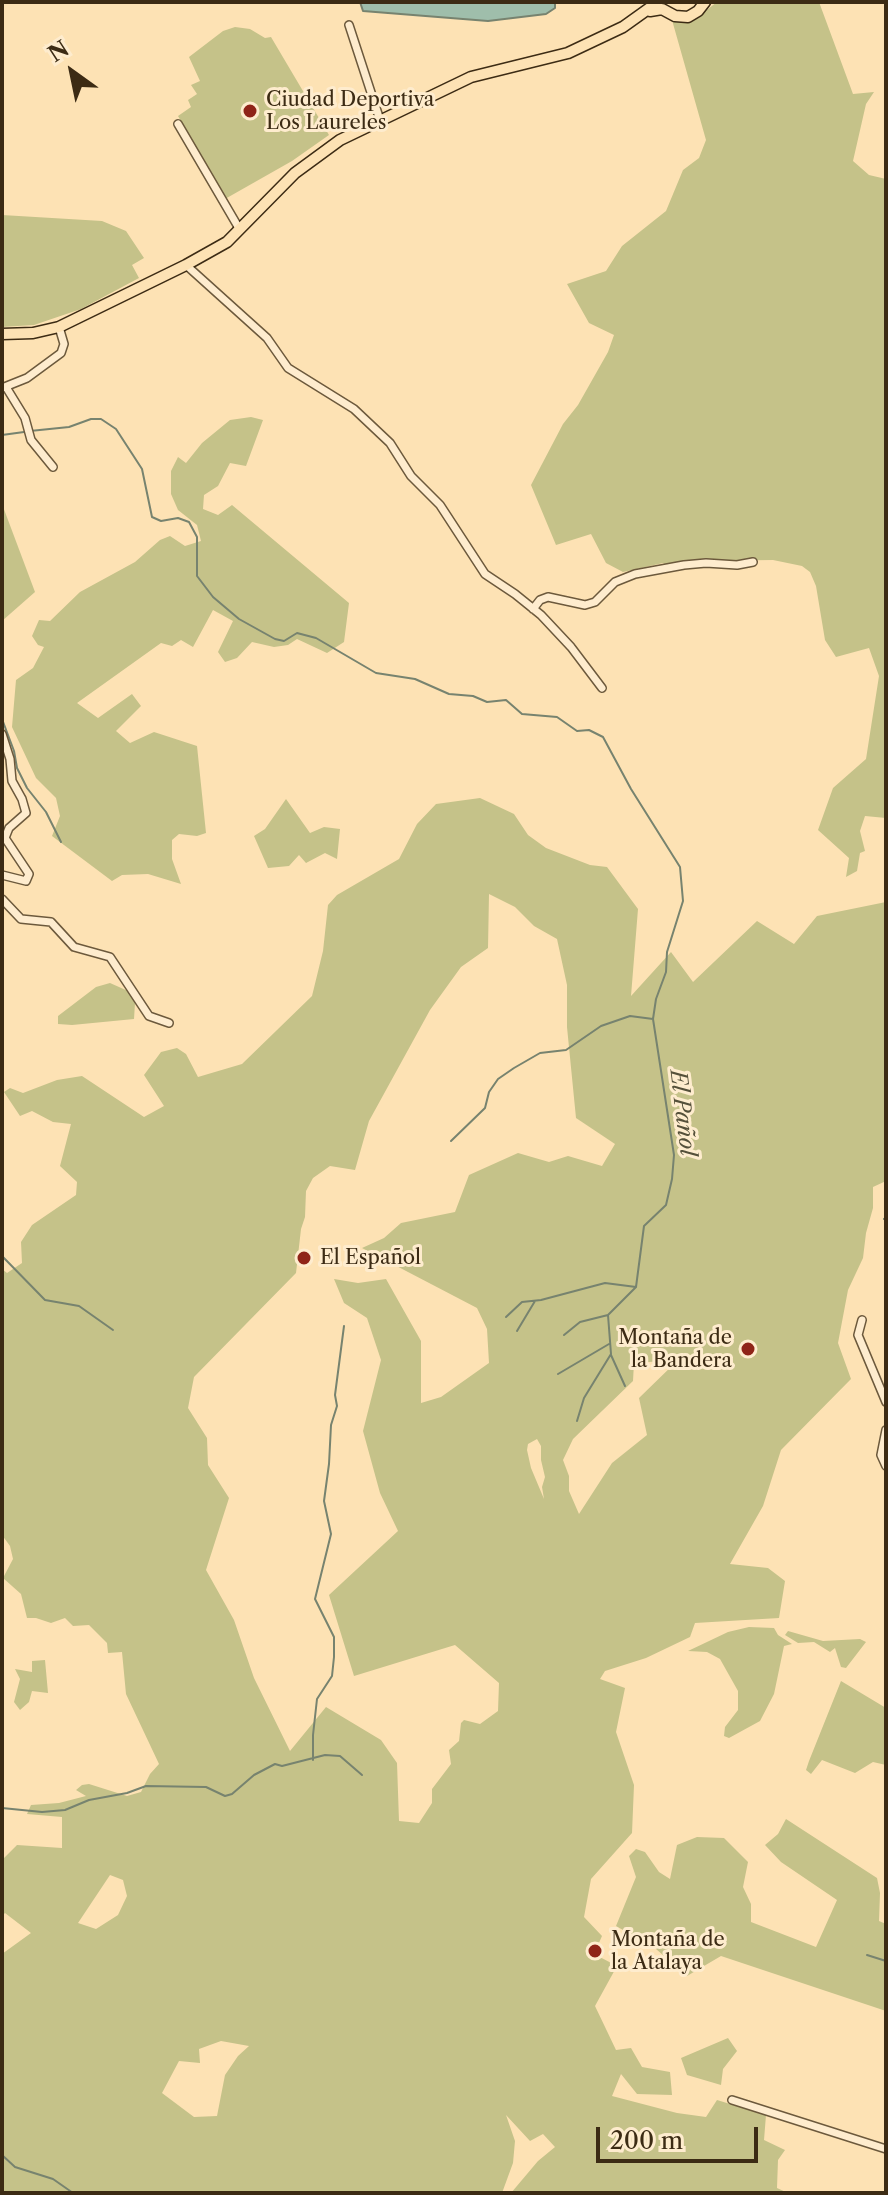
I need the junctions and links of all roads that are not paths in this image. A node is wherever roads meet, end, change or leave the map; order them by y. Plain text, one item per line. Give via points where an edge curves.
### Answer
1 (660, 2) edge
2 (703, 3) edge
3 (645, 13) junction
4 (670, 13) junction
5 (349, 25) dead end
6 (380, 120) junction
7 (178, 124) dead end
8 (240, 230) junction
9 (186, 265) junction
10 (59, 327) junction
11 (2, 334) edge
12 (4, 388) edge
13 (53, 467) dead end
14 (753, 562) dead end
15 (533, 609) junction
16 (602, 688) dead end
17 (2, 734) edge
18 (2, 875) edge
19 (2, 899) edge
20 (169, 1023) dead end
21 (862, 1320) dead end
22 (886, 1402) edge
23 (886, 1430) edge
24 (886, 1466) edge
25 (732, 2100) dead end
26 (886, 2149) edge

1 - 3 main road
1 - 4 main road
2 - 4 main road via 688,17
3 - 4 main road
3 - 6 main road via 568,53 471,77
5 - 6 street
6 - 8 main road via 320,153
7 - 8 street
8 - 9 main road
9 - 10 main road
9 - 15 street via 267,338 288,368 354,409 390,443 411,476 440,505 485,574
10 - 11 main road
10 - 12 street via 61,353
12 - 13 street via 25,418 31,440
14 - 15 street via 635,574 615,582 595,602 585,605 548,597
15 - 16 street
17 - 18 street via 12,781 26,813 5,838 29,874 26,881
19 - 20 street via 21,919 51,922 74,947 110,957 149,1016
21 - 22 street via 858,1335
23 - 24 street via 881,1455
25 - 26 street

